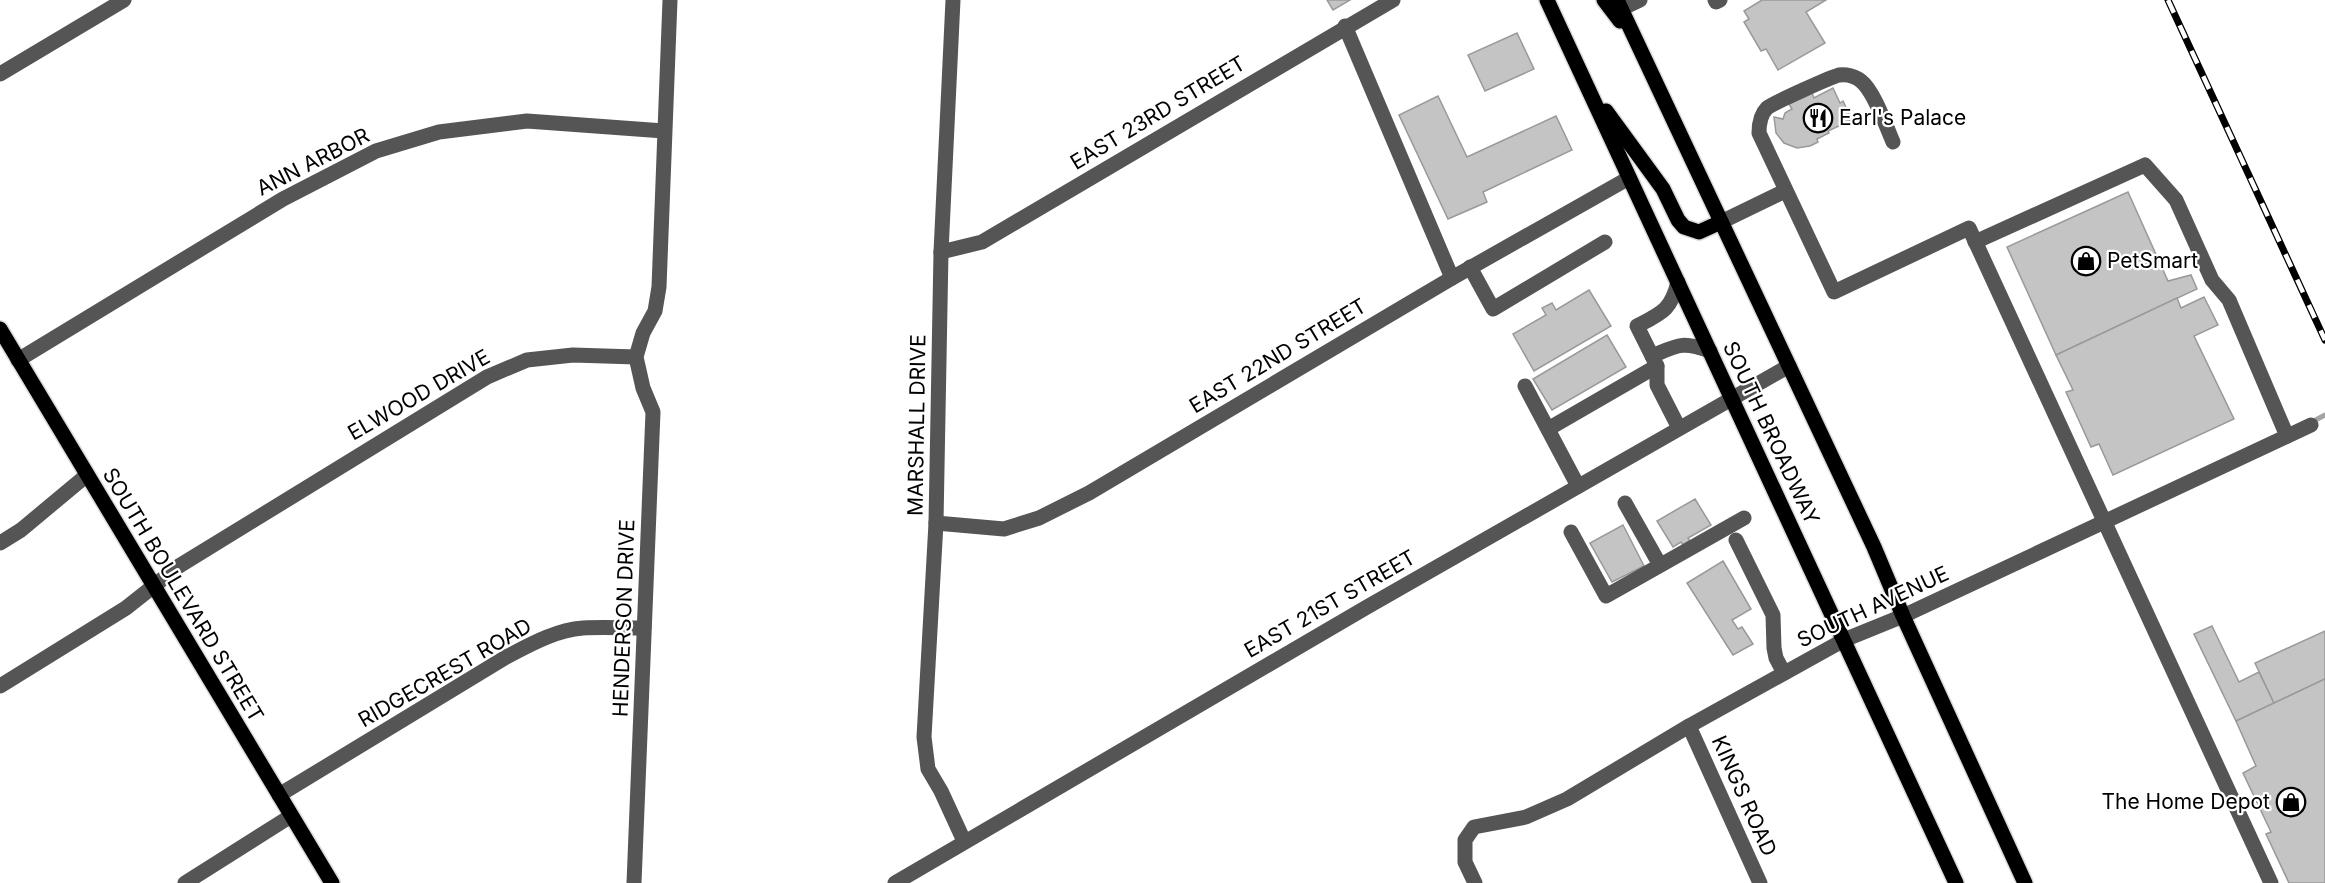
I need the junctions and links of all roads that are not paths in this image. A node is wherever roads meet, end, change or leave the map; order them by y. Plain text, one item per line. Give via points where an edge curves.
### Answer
1 (124, 0) edge
2 (670, 0) edge
3 (953, 0) edge
4 (1393, 0) edge
5 (1547, 0) edge
6 (1604, 0) edge
7 (1640, 0) edge
8 (1619, 5) edge
9 (1345, 26) junction
10 (1635, 40) junction
11 (0, 74) edge
12 (1586, 84) junction
13 (664, 131) junction
14 (1893, 142) dead end
15 (1629, 178) junction
16 (1785, 192) junction
17 (1721, 222) junction
18 (1605, 242) dead end
19 (1975, 242) junction
20 (941, 252) junction
21 (1470, 267) junction
22 (1452, 278) junction
23 (1678, 282) junction
24 (0, 329) edge
25 (1710, 351) junction
26 (636, 357) junction
27 (18, 360) junction
28 (1654, 361) junction
29 (1789, 366) junction
30 (1525, 386) dead end
31 (1731, 398) junction
32 (2311, 425) dead end
33 (1679, 428) junction
34 (1548, 429) junction
35 (2287, 436) junction
36 (87, 475) junction
37 (1578, 486) junction
38 (1625, 503) dead end
39 (1744, 518) dead end
40 (2104, 521) junction
41 (936, 523) junction
42 (1571, 532) dead end
43 (1736, 540) dead end
44 (0, 543) edge
45 (1660, 565) junction
46 (153, 586) junction
47 (1903, 616) junction
48 (644, 628) junction
49 (1844, 639) junction
50 (1784, 673) junction
51 (0, 686) edge
52 (1689, 726) junction
53 (279, 795) junction
54 (291, 816) junction
55 (964, 841) junction
56 (185, 883) edge
57 (332, 883) edge
58 (634, 883) edge
59 (895, 883) edge
60 (1476, 883) edge
61 (1760, 883) edge
62 (1956, 883) edge
63 (2025, 883) edge
64 (2271, 883) edge

1 - 11 street
2 - 13 street
3 - 20 street, MARSHALL DRIVE
4 - 9 street, EAST 23RD STREET
5 - 12 main road, SOUTH BROADWAY
6 - 10 main road
7 - 8 street
8 - 10 main road
9 - 20 street, EAST 23RD STREET via 982,242
9 - 22 street
10 - 17 main road
12 - 15 main road, SOUTH BROADWAY
12 - 17 main road via 1663,189 1684,227 1699,232
13 - 26 street via 659,287 655,311
13 - 27 street, ANN ARBOR via 526,122 439,132 376,150 284,199
14 - 16 street via 1862,81 1839,75 1827,80 1768,108 1758,123
15 - 21 street, EAST 22ND STREET
15 - 23 main road, SOUTH BROADWAY
16 - 17 street
16 - 19 street via 1834,292 1969,228
17 - 29 main road
18 - 21 street via 1493,309
19 - 35 street via 2145,165 2176,200 2212,280 2229,300
19 - 40 street
20 - 41 street, MARSHALL DRIVE
21 - 22 street, EAST 22ND STREET
22 - 41 street, EAST 22ND STREET via 1089,493 1040,518 1004,529
23 - 25 main road, SOUTH BROADWAY
23 - 28 street via 1665,311 1637,326
24 - 27 main road, SOUTH BOULEVARD STREET
25 - 28 street via 1680,344
25 - 31 main road, SOUTH BROADWAY
26 - 46 street, ELWOOD DRIVE via 573,355 527,360 487,377 179,566
26 - 48 street, HENDERSON DRIVE via 653,412
27 - 36 main road, SOUTH BOULEVARD STREET
28 - 33 street via 1657,385
28 - 34 street
29 - 31 street, EAST 21ST STREET
29 - 47 main road
30 - 34 street
31 - 33 street, EAST 21ST STREET
31 - 49 main road, SOUTH BROADWAY
32 - 35 street, SOUTH AVENUE
33 - 37 street, EAST 21ST STREET
34 - 37 street
35 - 40 street, SOUTH AVENUE
36 - 44 street
36 - 46 main road, SOUTH BOULEVARD STREET
37 - 55 street, EAST 21ST STREET
38 - 45 street
39 - 45 street
40 - 47 street, SOUTH AVENUE
40 - 64 street
41 - 55 street, MARSHALL DRIVE via 924,737 928,769
42 - 45 street via 1606,596
43 - 50 street via 1773,615 1774,648
46 - 51 street, ELWOOD DRIVE via 126,608
46 - 53 main road, SOUTH BOULEVARD STREET
47 - 49 street, SOUTH AVENUE
47 - 63 main road
48 - 53 street, RIDGECREST ROAD via 581,628 532,644
48 - 58 street, HENDERSON DRIVE
49 - 50 street, SOUTH AVENUE
49 - 62 main road, SOUTH BROADWAY
50 - 52 street, SOUTH AVENUE
52 - 60 street, SOUTH AVENUE via 1567,799 1526,817 1474,827 1465,840 1465,862
52 - 61 street, KINGS ROAD
53 - 54 main road, SOUTH BOULEVARD STREET
54 - 56 street
54 - 57 main road, SOUTH BOULEVARD STREET
55 - 59 street, EAST 21ST STREET

